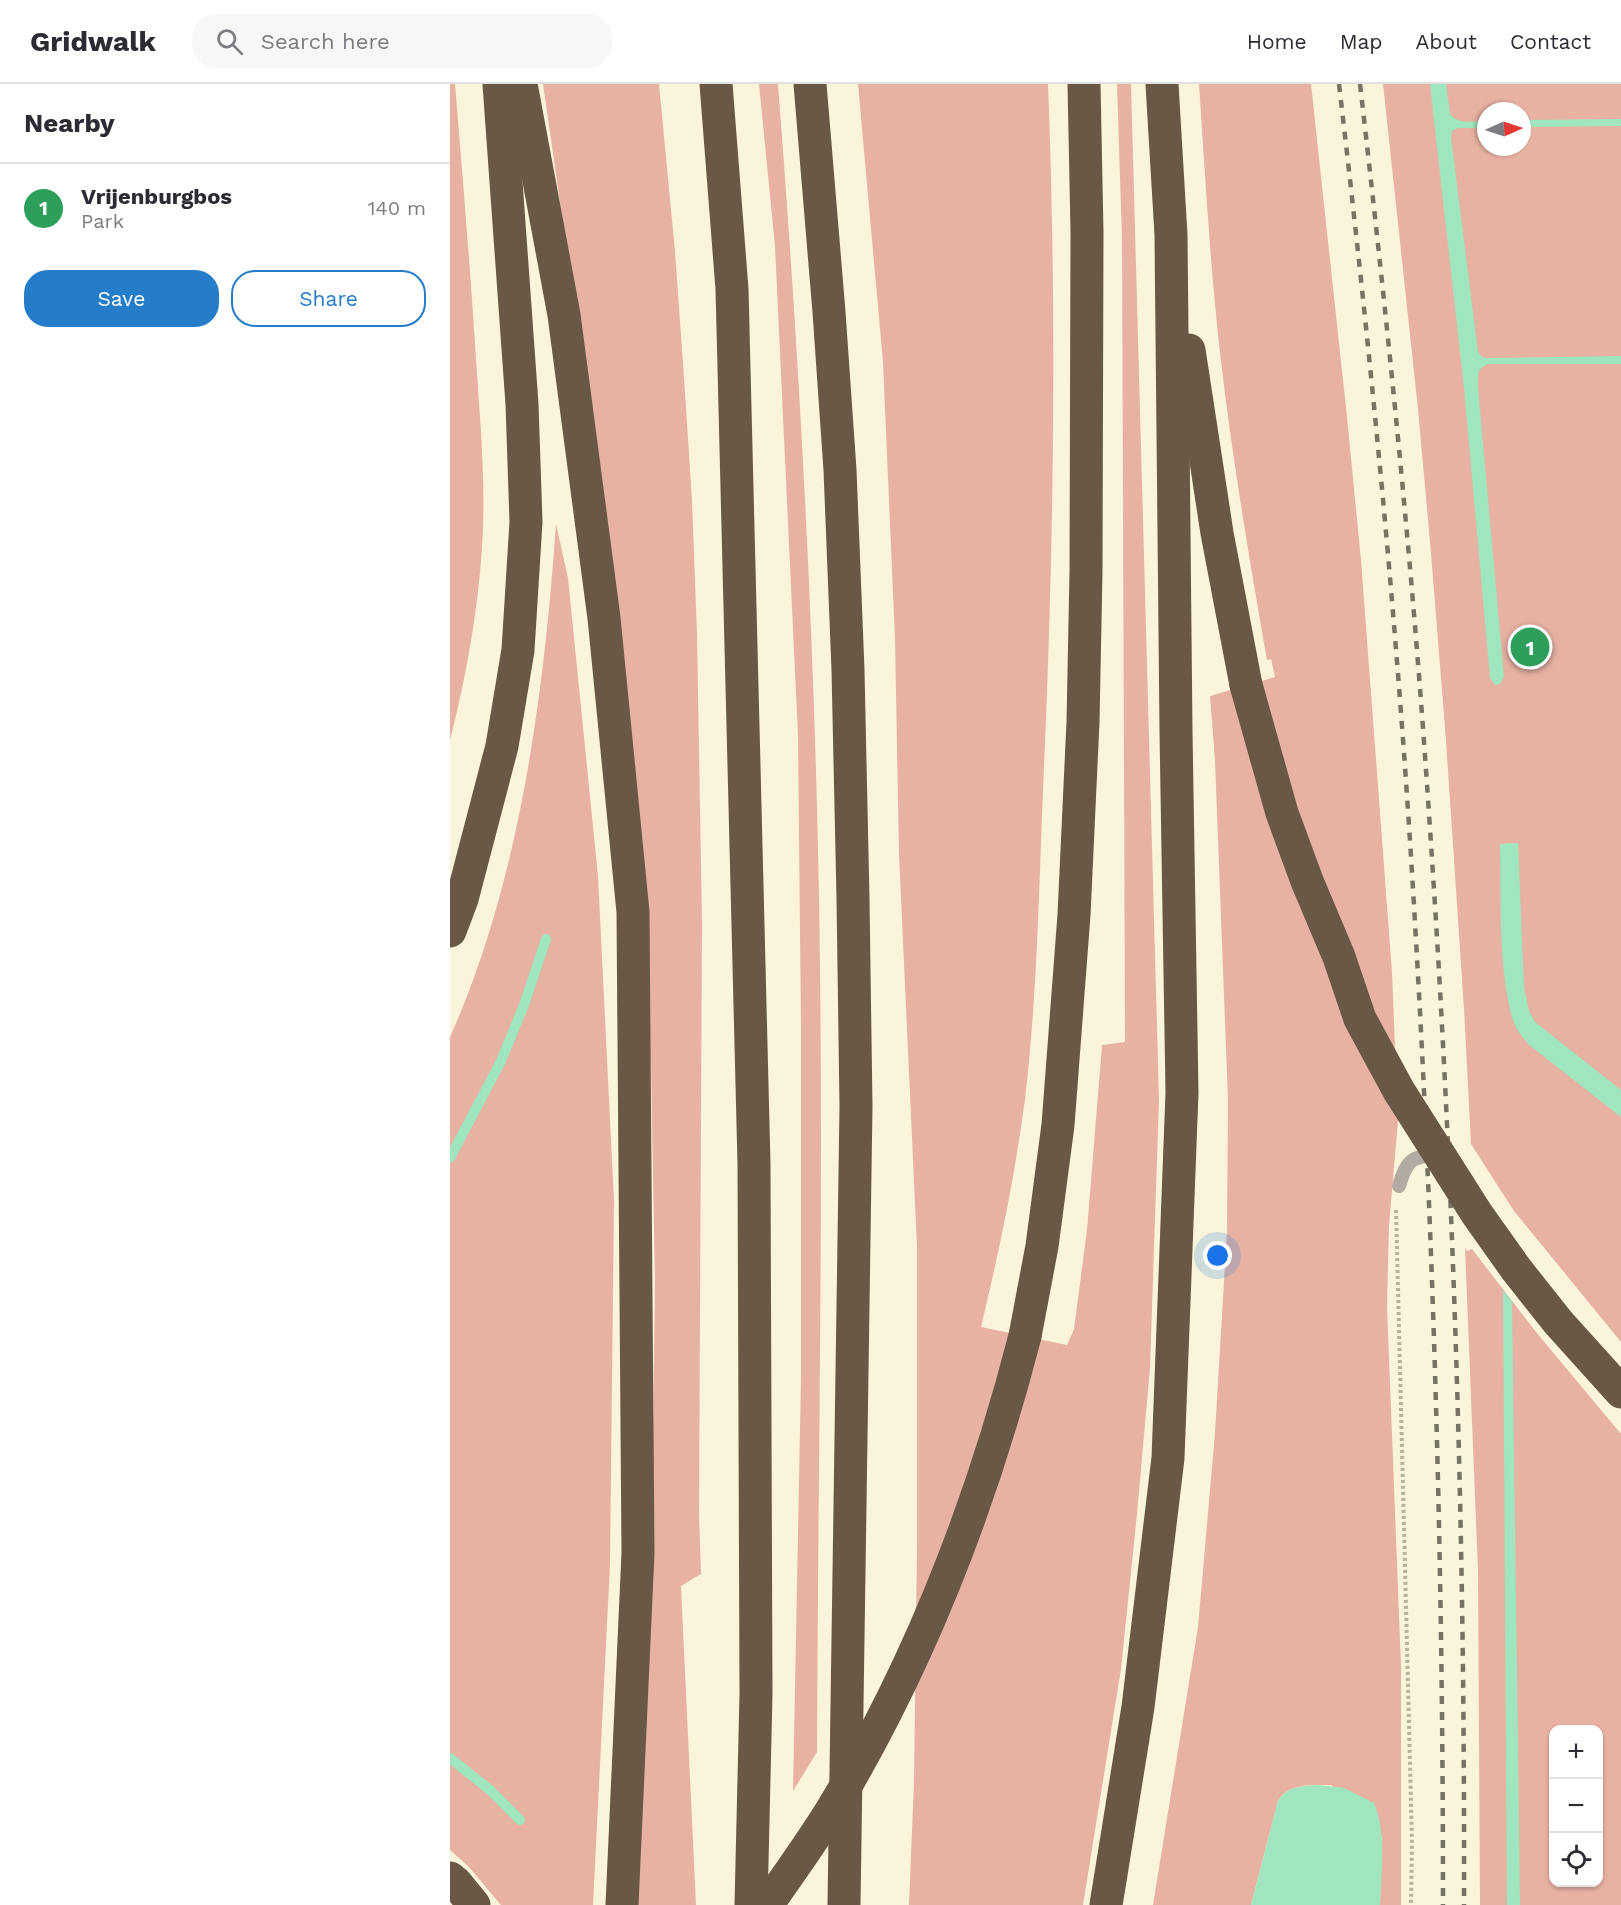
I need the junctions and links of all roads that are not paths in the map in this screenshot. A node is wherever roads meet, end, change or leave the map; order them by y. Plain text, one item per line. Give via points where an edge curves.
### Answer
1 (499, 84) edge
2 (521, 84) edge
3 (716, 84) edge
4 (810, 84) edge
5 (1084, 84) edge
6 (1162, 84) edge
7 (1171, 235) junction
8 (450, 931) edge
9 (1448, 1154) dead end
10 (1399, 1186) road end
11 (1621, 1392) edge
12 (450, 1878) edge
13 (474, 1905) edge
14 (622, 1905) edge
15 (752, 1905) edge
16 (767, 1905) edge
17 (844, 1905) edge
18 (1106, 1905) edge

1 - 8 highway via 522,404 526,522 518,650 502,746
2 - 14 highway via 564,315 604,618 633,912 638,1553
3 - 15 highway via 732,289 754,1164 756,1694
4 - 17 highway via 840,470 853,899 856,1106
5 - 16 highway, bridge via 1087,268 1083,722 1058,1125 1042,1246 1009,1397 945,1582 870,1743 809,1845
6 - 7 highway
7 - 11 highway, bridge via 1217,533 1246,685 1282,813 1360,1019 1404,1100 1477,1214 1558,1322
7 - 18 highway via 1181,1128 1168,1458 1138,1707
9 - 10 lane via 1413,1159
12 - 13 highway

